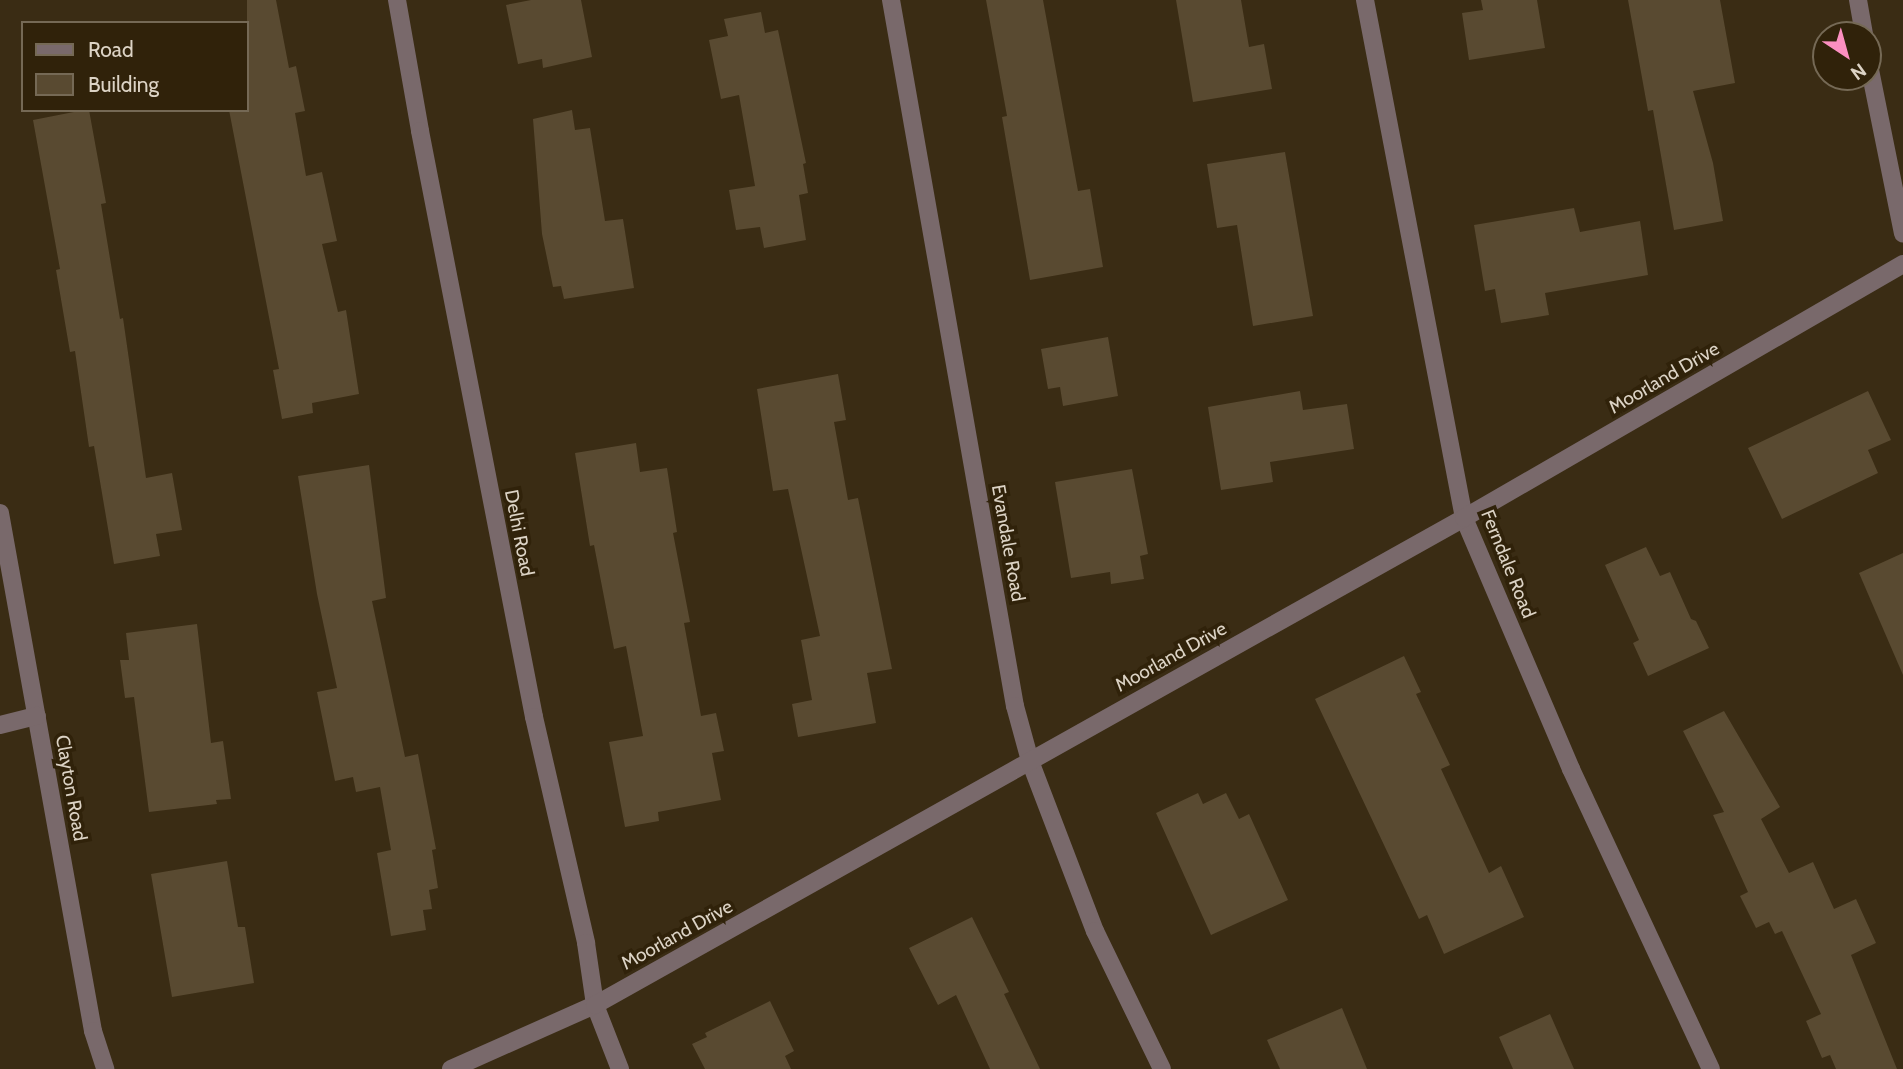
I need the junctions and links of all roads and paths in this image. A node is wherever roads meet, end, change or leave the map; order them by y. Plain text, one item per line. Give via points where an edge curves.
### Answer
1 (397, 0) edge
2 (891, 0) edge
3 (1365, 0) edge
4 (1857, 0) edge
5 (1861, 21) edge
6 (1874, 91) edge
7 (1903, 234) edge
8 (1903, 264) edge
9 (0, 513) edge
10 (1464, 518) junction
11 (37, 716) junction
12 (0, 725) edge
13 (1030, 761) junction
14 (595, 1004) junction
15 (105, 1069) edge
16 (451, 1069) edge
17 (620, 1069) edge
18 (1162, 1069) edge
19 (1711, 1069) edge

1 - 14 street, Delhi Road via 531,703 586,943
2 - 13 street, Evandale Road via 1015,706
3 - 10 street, Ferndale Road
4 - 5 street
6 - 7 street
8 - 10 street, Moorland Drive
9 - 11 street, Clayton Road
10 - 13 street, Moorland Drive
10 - 19 street, Ferndale Road via 1571,769
11 - 12 street
11 - 15 street, Clayton Road via 93,1031
13 - 14 street, Moorland Drive
13 - 18 street, Evandale Road via 1095,931
14 - 16 street, Moorland Drive
14 - 17 street, Delhi Road

